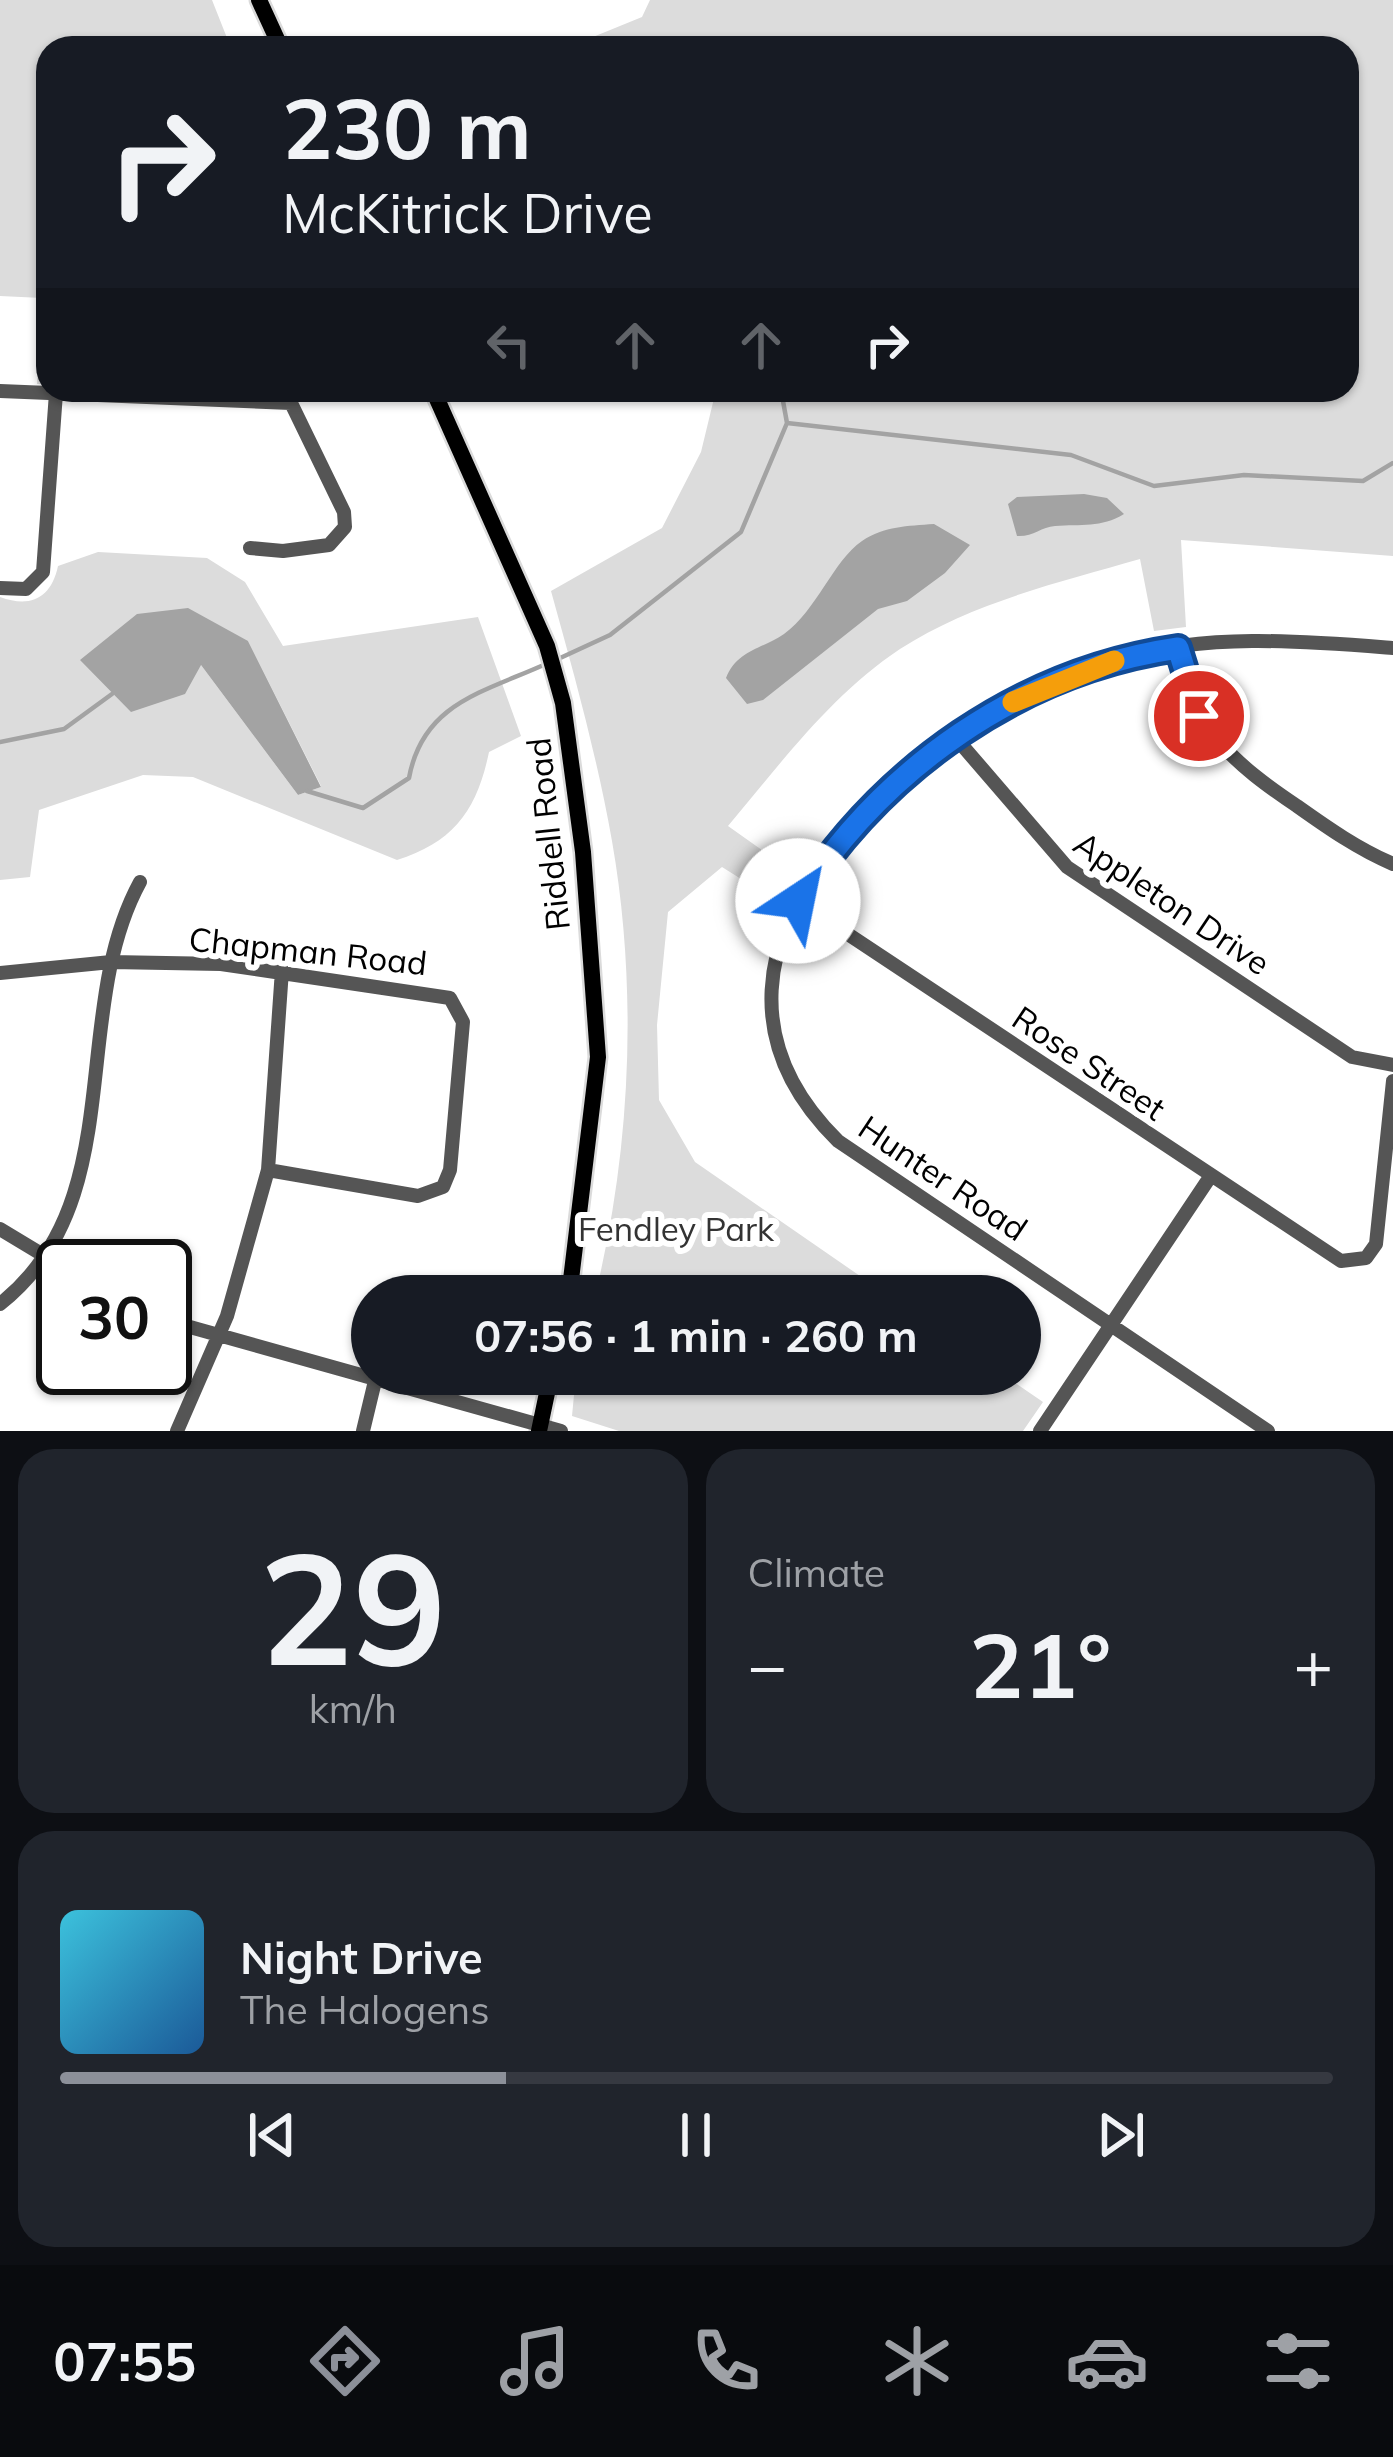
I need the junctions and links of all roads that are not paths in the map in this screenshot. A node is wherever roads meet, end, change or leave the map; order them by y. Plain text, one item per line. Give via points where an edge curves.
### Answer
1 (259, 0) edge
2 (275, 36) edge
3 (0, 391) edge
4 (36, 392) edge
5 (55, 402) edge
6 (268, 402) edge
7 (438, 402) edge
8 (250, 548) dead end
9 (0, 588) edge
10 (1178, 648) junction
11 (1393, 648) edge
12 (955, 737) junction
13 (1393, 864) edge
14 (140, 882) dead end
15 (798, 901) junction
16 (111, 962) junction
17 (282, 970) junction
18 (0, 973) edge
19 (1393, 1065) edge
20 (1393, 1081) edge
21 (268, 1170) junction
22 (1210, 1177) junction
23 (0, 1229) edge
24 (55, 1239) edge
25 (36, 1251) edge
26 (36, 1266) edge
27 (572, 1275) edge
28 (0, 1304) edge
29 (1111, 1325) junction
30 (192, 1328) edge
31 (219, 1335) junction
32 (351, 1374) edge
33 (372, 1395) edge
34 (424, 1395) edge
35 (547, 1395) edge
36 (540, 1428) edge
37 (1261, 1429) edge
38 (177, 1431) edge
39 (363, 1431) edge
40 (561, 1431) edge
41 (1040, 1431) edge

1 - 2 main road
3 - 4 street
5 - 9 street via 44,565 33,586
6 - 8 street via 291,403 345,527 329,545
7 - 27 main road, Riddell Road via 547,646 563,703 584,852 598,1058
10 - 11 street, Hunter Road via 1253,640
10 - 12 street, Hunter Road via 1052,683
10 - 13 street via 1190,698 1229,757
12 - 15 street, Hunter Road via 865,813
12 - 19 street, Appleton Drive via 1066,867 1352,1057
14 - 16 street
15 - 22 street, Rose Street
15 - 29 street, Hunter Road via 776,947 771,1008 778,1051 803,1102 850,1149
16 - 17 street, Chapman Road
16 - 18 street, Chapman Road
16 - 24 street via 80,1179
17 - 21 street
17 - 21 street, Chapman Road via 450,998 463,1022 458,1097 450,1170 432,1195
20 - 22 street, Rose Street via 1376,1244 1366,1258 1352,1263 1327,1255
21 - 31 street
22 - 29 street
23 - 25 street
26 - 28 street
29 - 37 street, Hunter Road
29 - 41 street
30 - 31 street
31 - 32 street
31 - 38 street
33 - 39 street
34 - 36 street
35 - 36 main road
36 - 40 street

